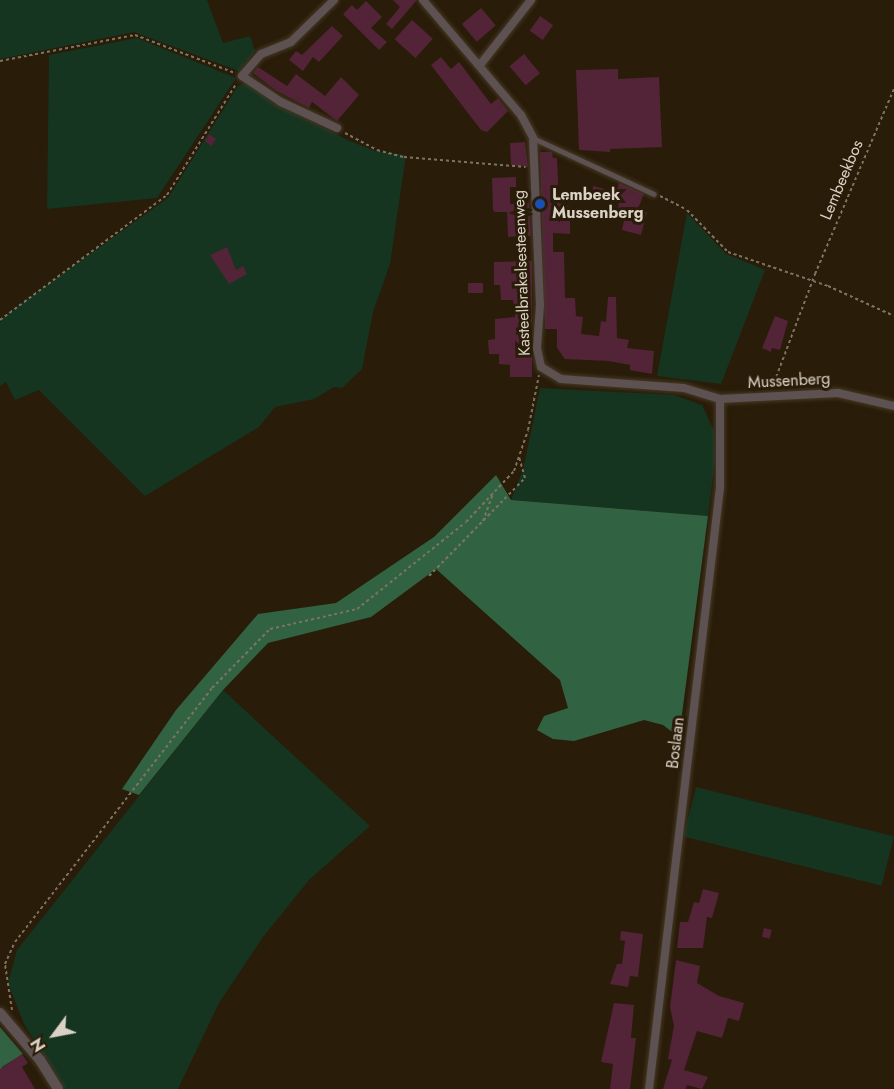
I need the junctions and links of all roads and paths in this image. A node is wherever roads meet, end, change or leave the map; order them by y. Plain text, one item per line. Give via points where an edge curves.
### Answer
1 (334, 0) edge
2 (423, 0) edge
3 (531, 0) edge
4 (0, 61) edge
5 (480, 65) junction
6 (242, 76) junction
7 (894, 89) edge
8 (337, 128) joint
9 (533, 138) junction
10 (532, 167) junction
11 (654, 194) joint
12 (813, 281) junction
13 (894, 316) edge
14 (0, 320) edge
15 (541, 366) junction
16 (720, 399) junction
17 (768, 399) junction
18 (894, 406) edge
19 (519, 454) junction
20 (493, 493) junction
21 (481, 525) junction
22 (429, 576) dead end
23 (0, 1013) edge
24 (11, 1024) junction
25 (58, 1089) edge
26 (649, 1089) edge

1 - 6 street via 291,42 261,54
2 - 5 street
3 - 5 street
4 - 6 path via 135,35
5 - 9 street via 521,116
6 - 8 street via 281,102
6 - 14 path via 167,195
7 - 12 path, Lembeekbos
8 - 10 path via 377,150 404,157
9 - 10 street, Kasteelbrakelsesteenweg
9 - 11 lane
10 - 15 street, Kasteelbrakelsesteenweg via 540,305 537,348
11 - 12 path via 687,210 728,252
12 - 13 path
12 - 17 path
15 - 16 street, Kasteelbrakelsesteenweg via 561,379 684,388
15 - 19 path
16 - 17 street, Mussenberg
16 - 26 street, Boslaan via 720,487
17 - 18 street, Mussenberg via 838,393
19 - 20 path via 514,471
19 - 21 path via 525,478
20 - 21 path
20 - 24 path via 466,522 357,609 270,629 212,688 15,942 5,964 14,1020
21 - 22 path
23 - 24 street
24 - 25 street

